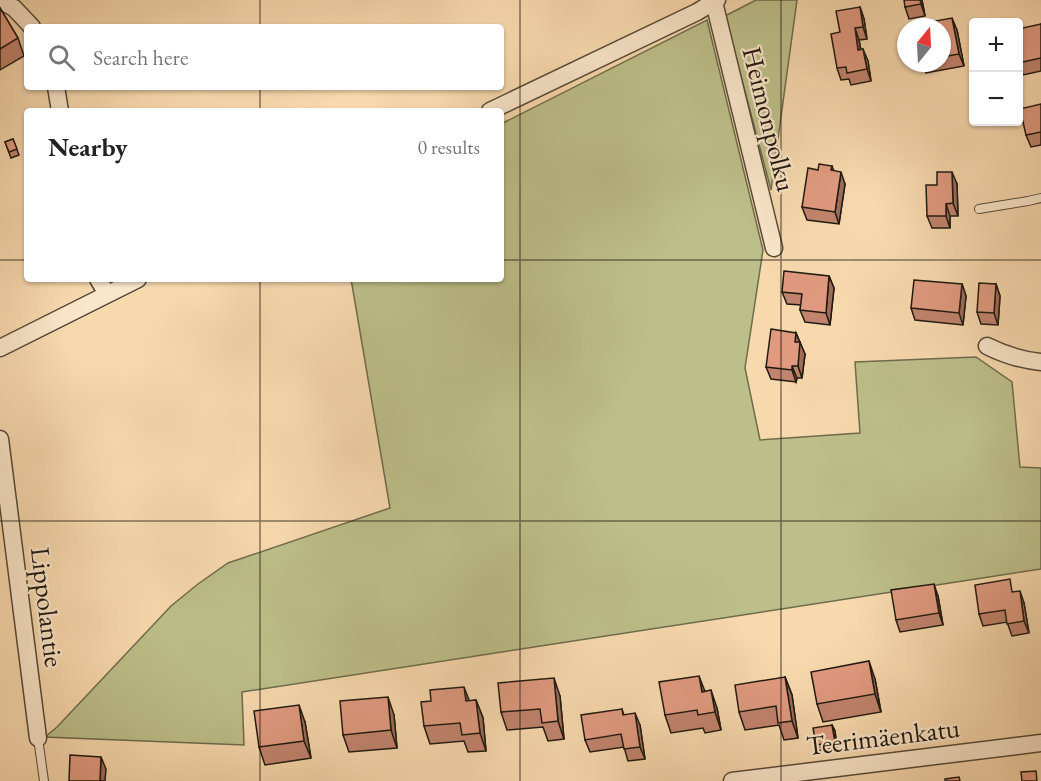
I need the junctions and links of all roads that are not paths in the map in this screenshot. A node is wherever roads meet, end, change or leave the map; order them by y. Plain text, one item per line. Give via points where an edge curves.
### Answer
1 (0, 0) edge
2 (715, 1) edge
3 (29, 24) edge
4 (56, 90) edge
5 (60, 108) edge
6 (496, 108) edge
7 (1041, 198) edge
8 (978, 208) dead end
9 (774, 248) dead end
10 (100, 282) edge
11 (132, 282) edge
12 (107, 294) junction
13 (987, 346) dead end
14 (0, 348) edge
15 (1041, 362) edge
16 (0, 439) edge
17 (38, 738) joint
18 (1041, 743) edge
19 (44, 781) edge
20 (732, 781) edge

1 - 3 street
2 - 6 street
2 - 9 street, Heimonpolku
4 - 5 street
7 - 8 lane
10 - 12 street
11 - 12 street
12 - 14 street
13 - 15 street via 1022,360
16 - 17 street, Lippolantie
17 - 19 lane, Lippolantie
18 - 20 street, Teerimäenkatu

